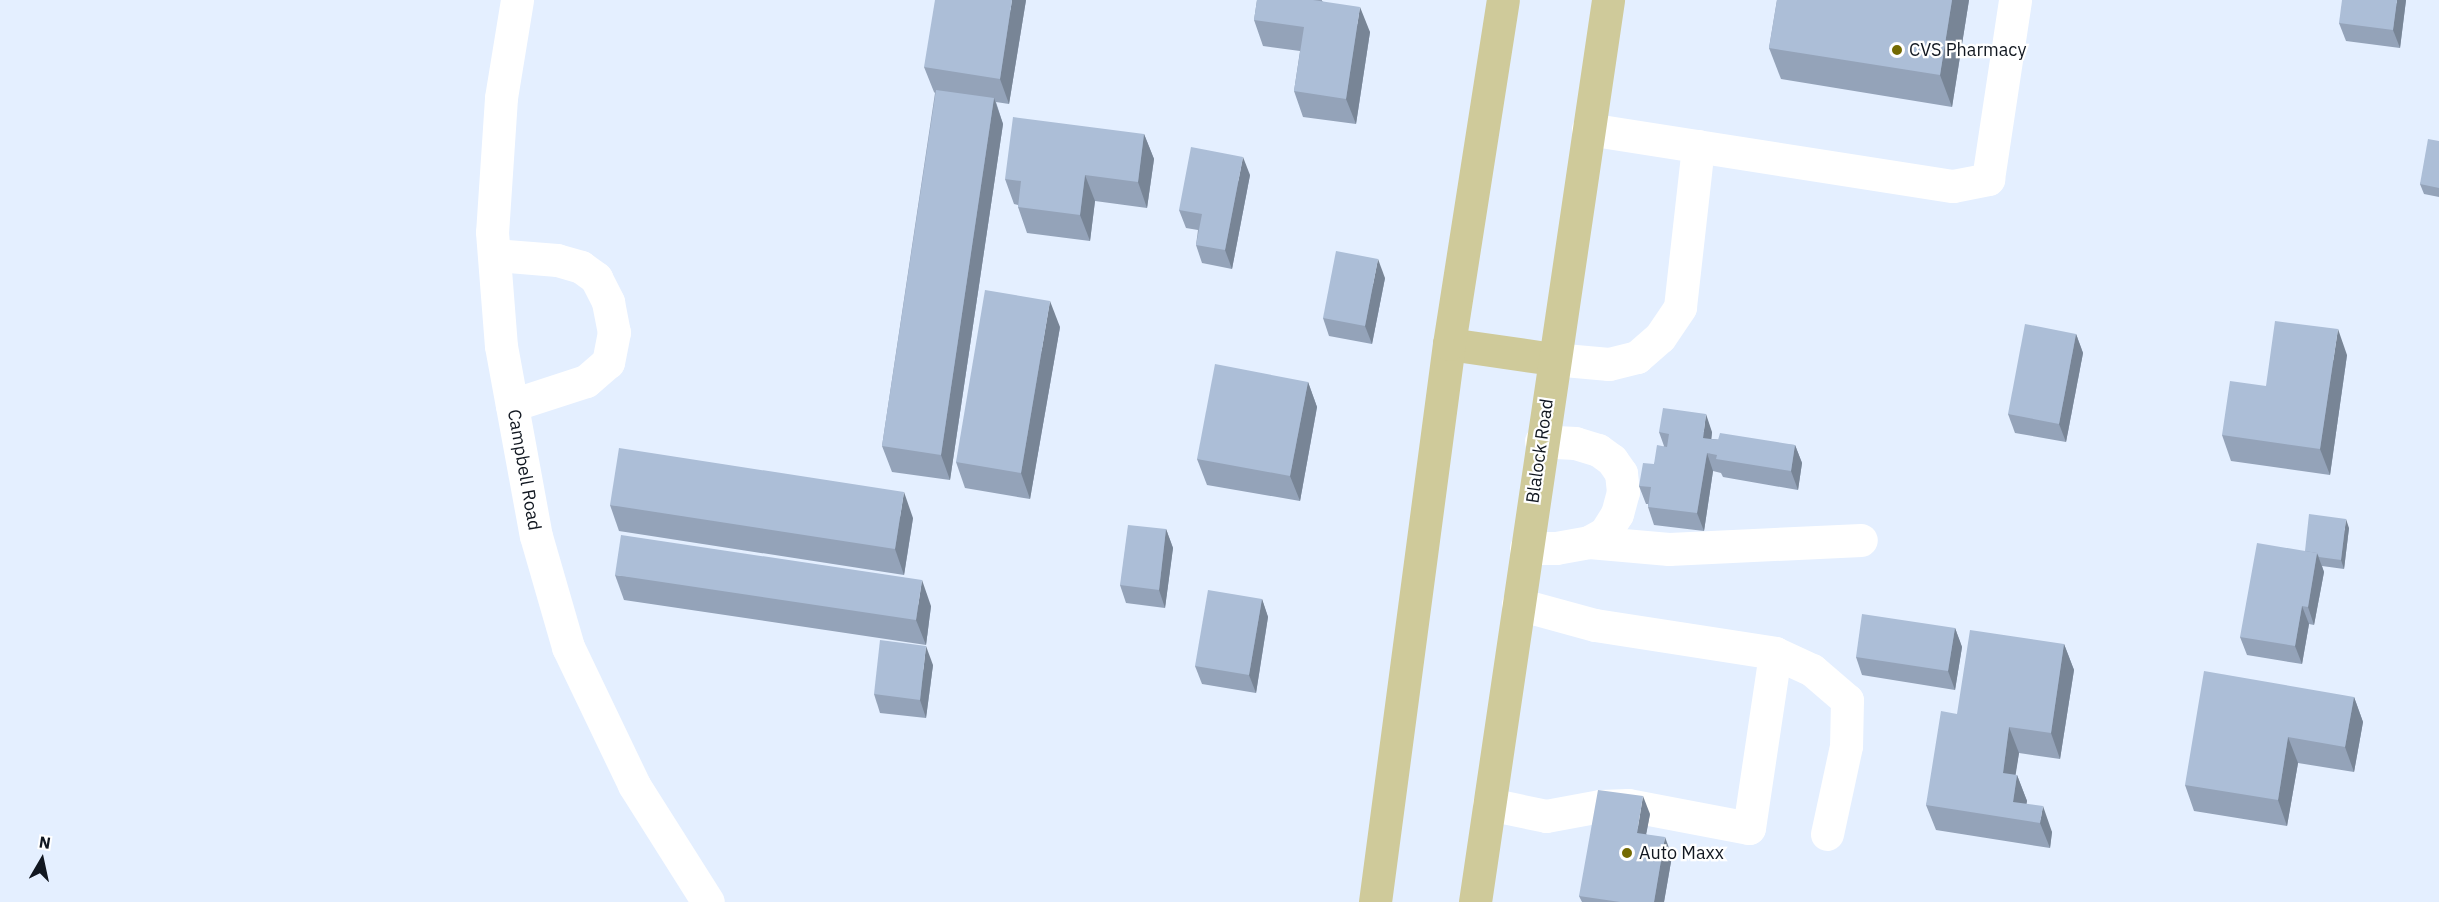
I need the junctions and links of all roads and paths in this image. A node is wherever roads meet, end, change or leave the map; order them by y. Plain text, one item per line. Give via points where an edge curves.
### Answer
1 (517, 0) edge
2 (1503, 0) edge
3 (1608, 0) edge
4 (2015, 0) edge
5 (1588, 129) junction
6 (1698, 146) junction
7 (494, 255) junction
8 (1449, 344) junction
9 (1553, 359) junction
10 (512, 405) junction
11 (1541, 441) junction
12 (1861, 540) dead end
13 (1589, 542) junction
14 (1526, 548) junction
15 (1518, 604) junction
16 (1775, 653) junction
17 (1489, 804) junction
18 (1827, 834) dead end
19 (708, 902) edge
20 (1375, 902) edge
21 (1475, 902) edge

1 - 7 street, Campbell Road via 501,98 492,232
2 - 8 main road
3 - 5 main road, Blalock Road
4 - 6 street via 1988,178 1953,186
5 - 6 street
5 - 9 main road, Blalock Road
6 - 9 street via 1680,307 1660,337 1636,357 1609,364
7 - 10 street, Campbell Road via 501,346
7 - 10 street via 557,260 581,267 596,278 608,302 614,332 608,362 586,381
8 - 9 main road
8 - 20 main road
9 - 11 main road, Blalock Road
10 - 19 street, Campbell Road via 536,536 568,647 634,785
11 - 13 street via 1575,443 1598,450 1612,460 1621,474 1623,492 1617,514 1605,533
11 - 14 main road, Blalock Road
12 - 13 street via 1669,549
13 - 14 street
14 - 15 main road, Blalock Road
15 - 16 street via 1595,625
15 - 17 main road, Blalock Road
16 - 17 street via 1749,828 1628,805 1546,816
16 - 18 street via 1812,670 1847,700 1846,746
17 - 21 main road, Blalock Road

